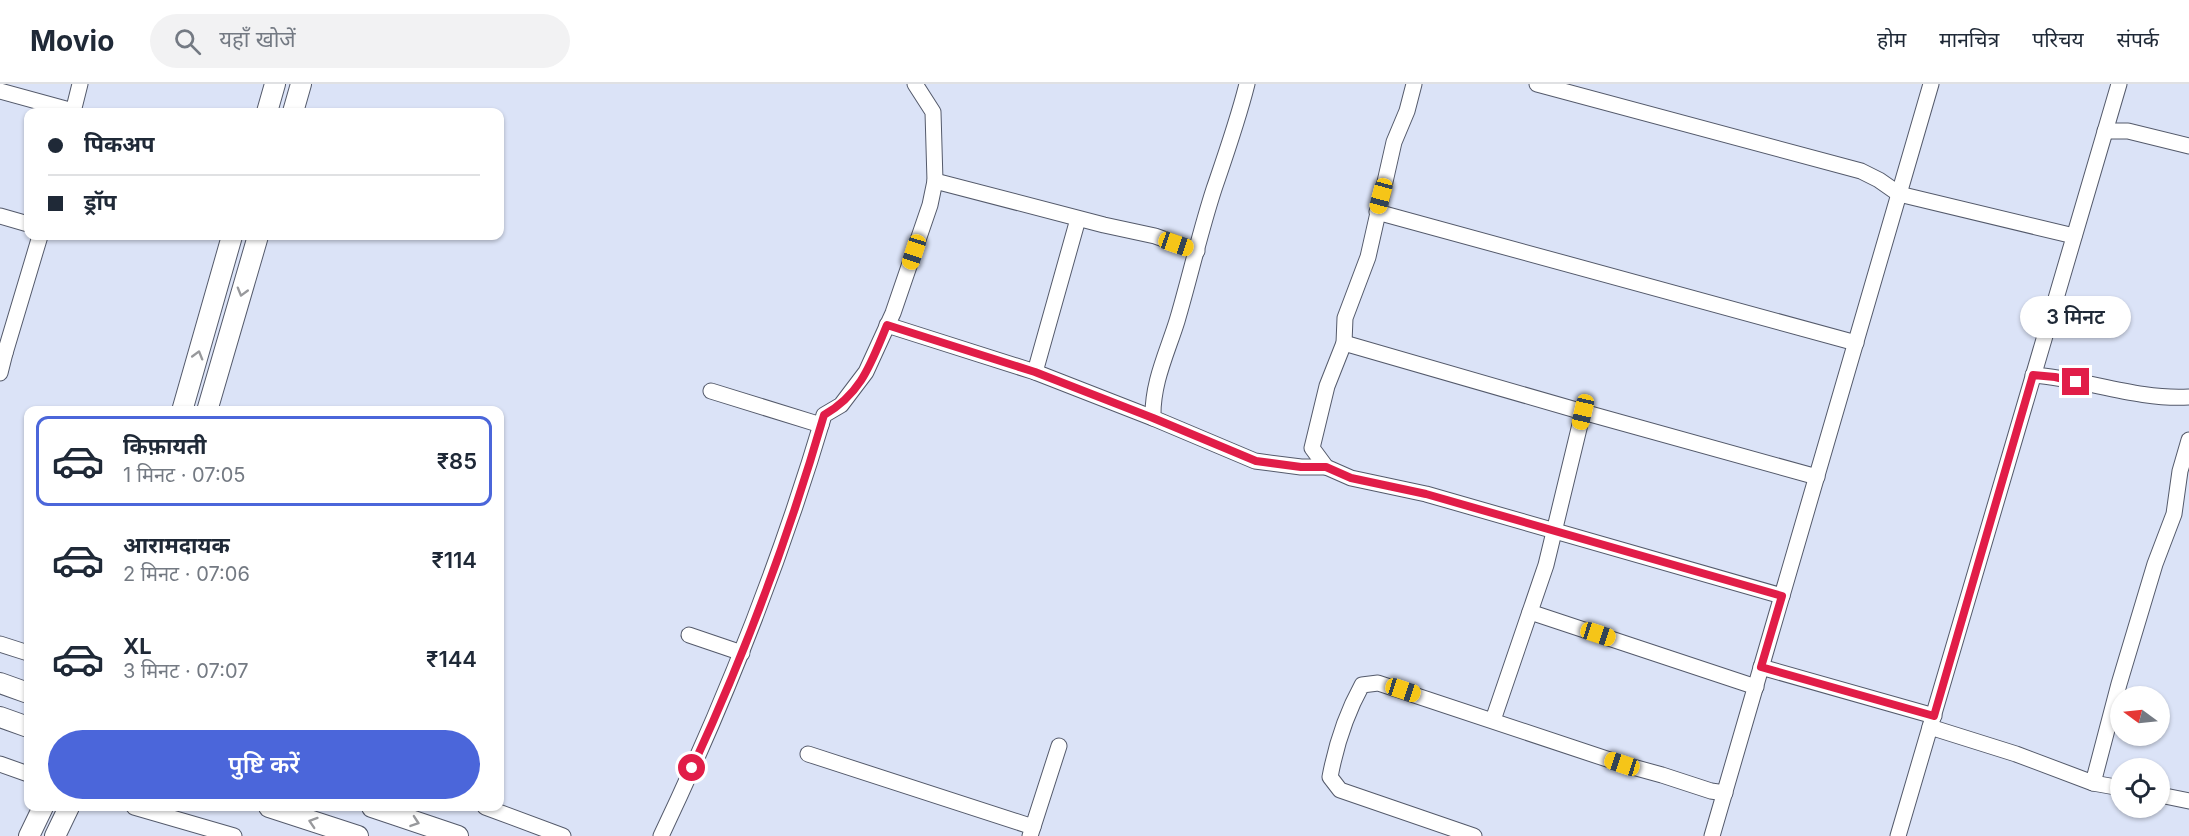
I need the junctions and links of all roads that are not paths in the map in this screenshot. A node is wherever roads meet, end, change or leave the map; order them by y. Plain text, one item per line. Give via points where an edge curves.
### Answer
1 (80, 84) edge
2 (275, 84) edge
3 (301, 84) edge
4 (915, 84) edge
5 (1247, 84) edge
6 (1414, 84) edge
7 (1537, 84) edge
8 (1931, 84) edge
9 (2119, 84) edge
10 (0, 91) edge
11 (59, 108) edge
12 (74, 108) edge
13 (268, 108) edge
14 (294, 108) edge
15 (2105, 131) junction
16 (2189, 146) edge
17 (935, 181) junction
18 (1899, 194) junction
19 (1377, 212) junction
20 (0, 216) edge
21 (1078, 219) junction
22 (24, 223) edge
23 (2074, 236) junction
24 (39, 240) edge
25 (231, 240) edge
26 (257, 240) edge
27 (1197, 251) junction
28 (887, 325) junction
29 (1344, 343) junction
30 (1856, 343) junction
31 (3, 352) edge
32 (1035, 372) junction
33 (0, 373) edge
34 (2033, 375) junction
35 (711, 390) dead end
36 (2189, 397) edge
37 (183, 406) edge
38 (208, 406) edge
39 (1583, 412) junction
40 (1153, 418) junction
41 (821, 425) junction
42 (2189, 440) edge
43 (1326, 467) junction
44 (1817, 477) junction
45 (2181, 514) edge
46 (1553, 532) junction
47 (1782, 596) junction
48 (1530, 612) junction
49 (689, 635) dead end
50 (0, 644) edge
51 (24, 652) edge
52 (742, 653) junction
53 (1761, 667) junction
54 (0, 683) edge
55 (1756, 687) junction
56 (24, 692) edge
57 (0, 717) edge
58 (1493, 720) junction
59 (1932, 721) junction
60 (24, 726) edge
61 (1059, 746) dead end
62 (808, 754) dead end
63 (0, 764) edge
64 (24, 773) edge
65 (2093, 783) junction
66 (2110, 786) edge
67 (1725, 793) junction
68 (2170, 797) edge
69 (2189, 801) edge
70 (41, 811) edge
71 (67, 811) edge
72 (148, 811) edge
73 (281, 811) edge
74 (384, 811) edge
75 (495, 811) edge
76 (1035, 833) edge
77 (29, 836) edge
78 (55, 836) edge
79 (234, 836) edge
80 (358, 836) edge
81 (458, 836) edge
82 (563, 836) edge
83 (661, 836) edge
84 (1474, 836) edge
85 (1712, 836) edge
86 (1898, 836) edge

1 - 12 street
2 - 13 street
3 - 14 street
4 - 17 street via 933,112
5 - 27 street
6 - 19 street via 1394,142
7 - 18 street via 1861,171
8 - 18 street
9 - 15 street
10 - 11 street
15 - 16 street via 2128,130
15 - 23 street
17 - 21 street
17 - 28 street
18 - 23 street
18 - 30 street
19 - 29 street via 1368,257 1345,318
19 - 30 street
20 - 22 street
21 - 27 street
21 - 32 street
23 - 34 street
24 - 31 street
37 -> 25 street
26 -> 38 street
27 - 40 street via 1161,369
28 - 32 street
28 - 41 street via 861,381 841,405 824,415
29 - 39 street
29 - 43 street via 1327,386 1312,448
30 - 44 street
31 - 33 street
32 - 40 street
34 - 36 street via 2120,392
34 - 59 street
35 - 41 street
39 - 44 street
39 - 46 street
40 - 43 street via 1256,461
41 - 52 street
42 - 45 street via 2180,471
43 - 46 street via 1351,478 1426,494
44 - 47 street
45 - 65 street via 2155,564
46 - 47 street
46 - 48 street
47 - 53 street
48 - 55 street
48 - 58 street
49 - 52 street
50 - 51 street
52 - 83 street
53 - 55 street
53 - 59 street
54 - 56 street
55 - 67 street
57 - 60 street
58 - 67 street via 1622,764
58 - 84 street via 1378,682 1362,685 1336,748 1330,777 1340,790
59 - 65 street
59 - 86 street
61 - 76 street
62 - 76 street
63 - 64 street
65 - 66 street
67 - 85 street
68 - 69 street
70 - 77 street
71 - 78 street
72 - 79 street
80 -> 73 street
74 -> 81 street
75 - 82 street

